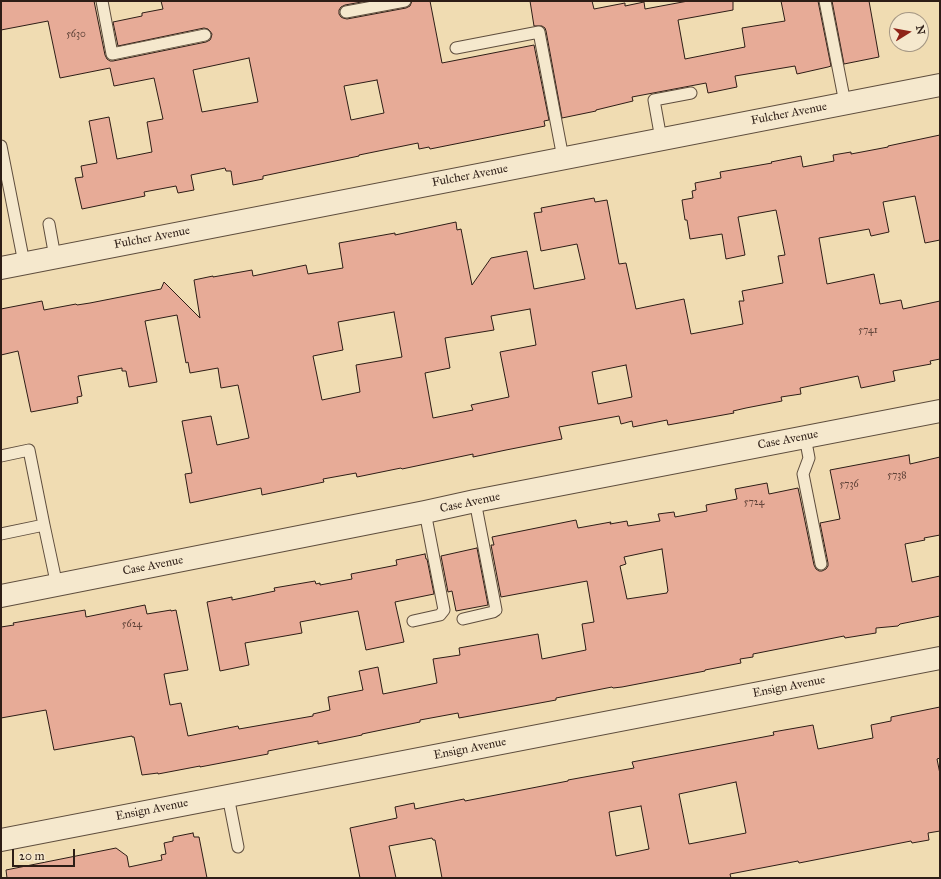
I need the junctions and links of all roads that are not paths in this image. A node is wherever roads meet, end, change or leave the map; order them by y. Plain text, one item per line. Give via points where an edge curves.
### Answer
1 (102, 1) edge
2 (405, 1) edge
3 (825, 1) edge
4 (346, 12) dead end
5 (205, 34) dead end
6 (456, 48) dead end
7 (940, 85) edge
8 (691, 93) dead end
9 (845, 104) junction
10 (661, 139) junction
11 (1, 146) edge
12 (563, 158) junction
13 (49, 224) dead end
14 (55, 257) junction
15 (24, 263) junction
16 (1, 268) edge
17 (940, 411) edge
18 (805, 437) junction
19 (1, 456) edge
20 (475, 501) junction
21 (425, 512) junction
22 (44, 525) junction
23 (1, 534) edge
24 (821, 564) dead end
25 (56, 586) junction
26 (1, 596) edge
27 (463, 619) dead end
28 (413, 622) dead end
29 (940, 658) edge
30 (228, 796) junction
31 (1, 840) edge
32 (238, 847) dead end

1 - 5 lane via 112,54
2 - 4 lane
3 - 9 lane
6 - 12 lane via 538,32
7 - 9 street, Fulcher Avenue
8 - 10 lane via 654,100
9 - 10 street, Fulcher Avenue
10 - 12 street, Fulcher Avenue
11 - 15 lane
12 - 14 street, Fulcher Avenue
13 - 14 lane
14 - 15 street, Fulcher Avenue
15 - 16 street, Fulcher Avenue
17 - 18 street, Case Avenue
18 - 20 street, Case Avenue
18 - 24 lane via 809,458 803,474
19 - 22 lane via 29,450
20 - 21 street, Case Avenue
20 - 27 lane via 496,610
21 - 25 street, Case Avenue
21 - 28 lane via 444,610 440,615
22 - 23 lane
22 - 25 lane
25 - 26 street, Case Avenue
29 - 30 street, Ensign Avenue
30 - 31 street, Ensign Avenue
30 - 32 lane

